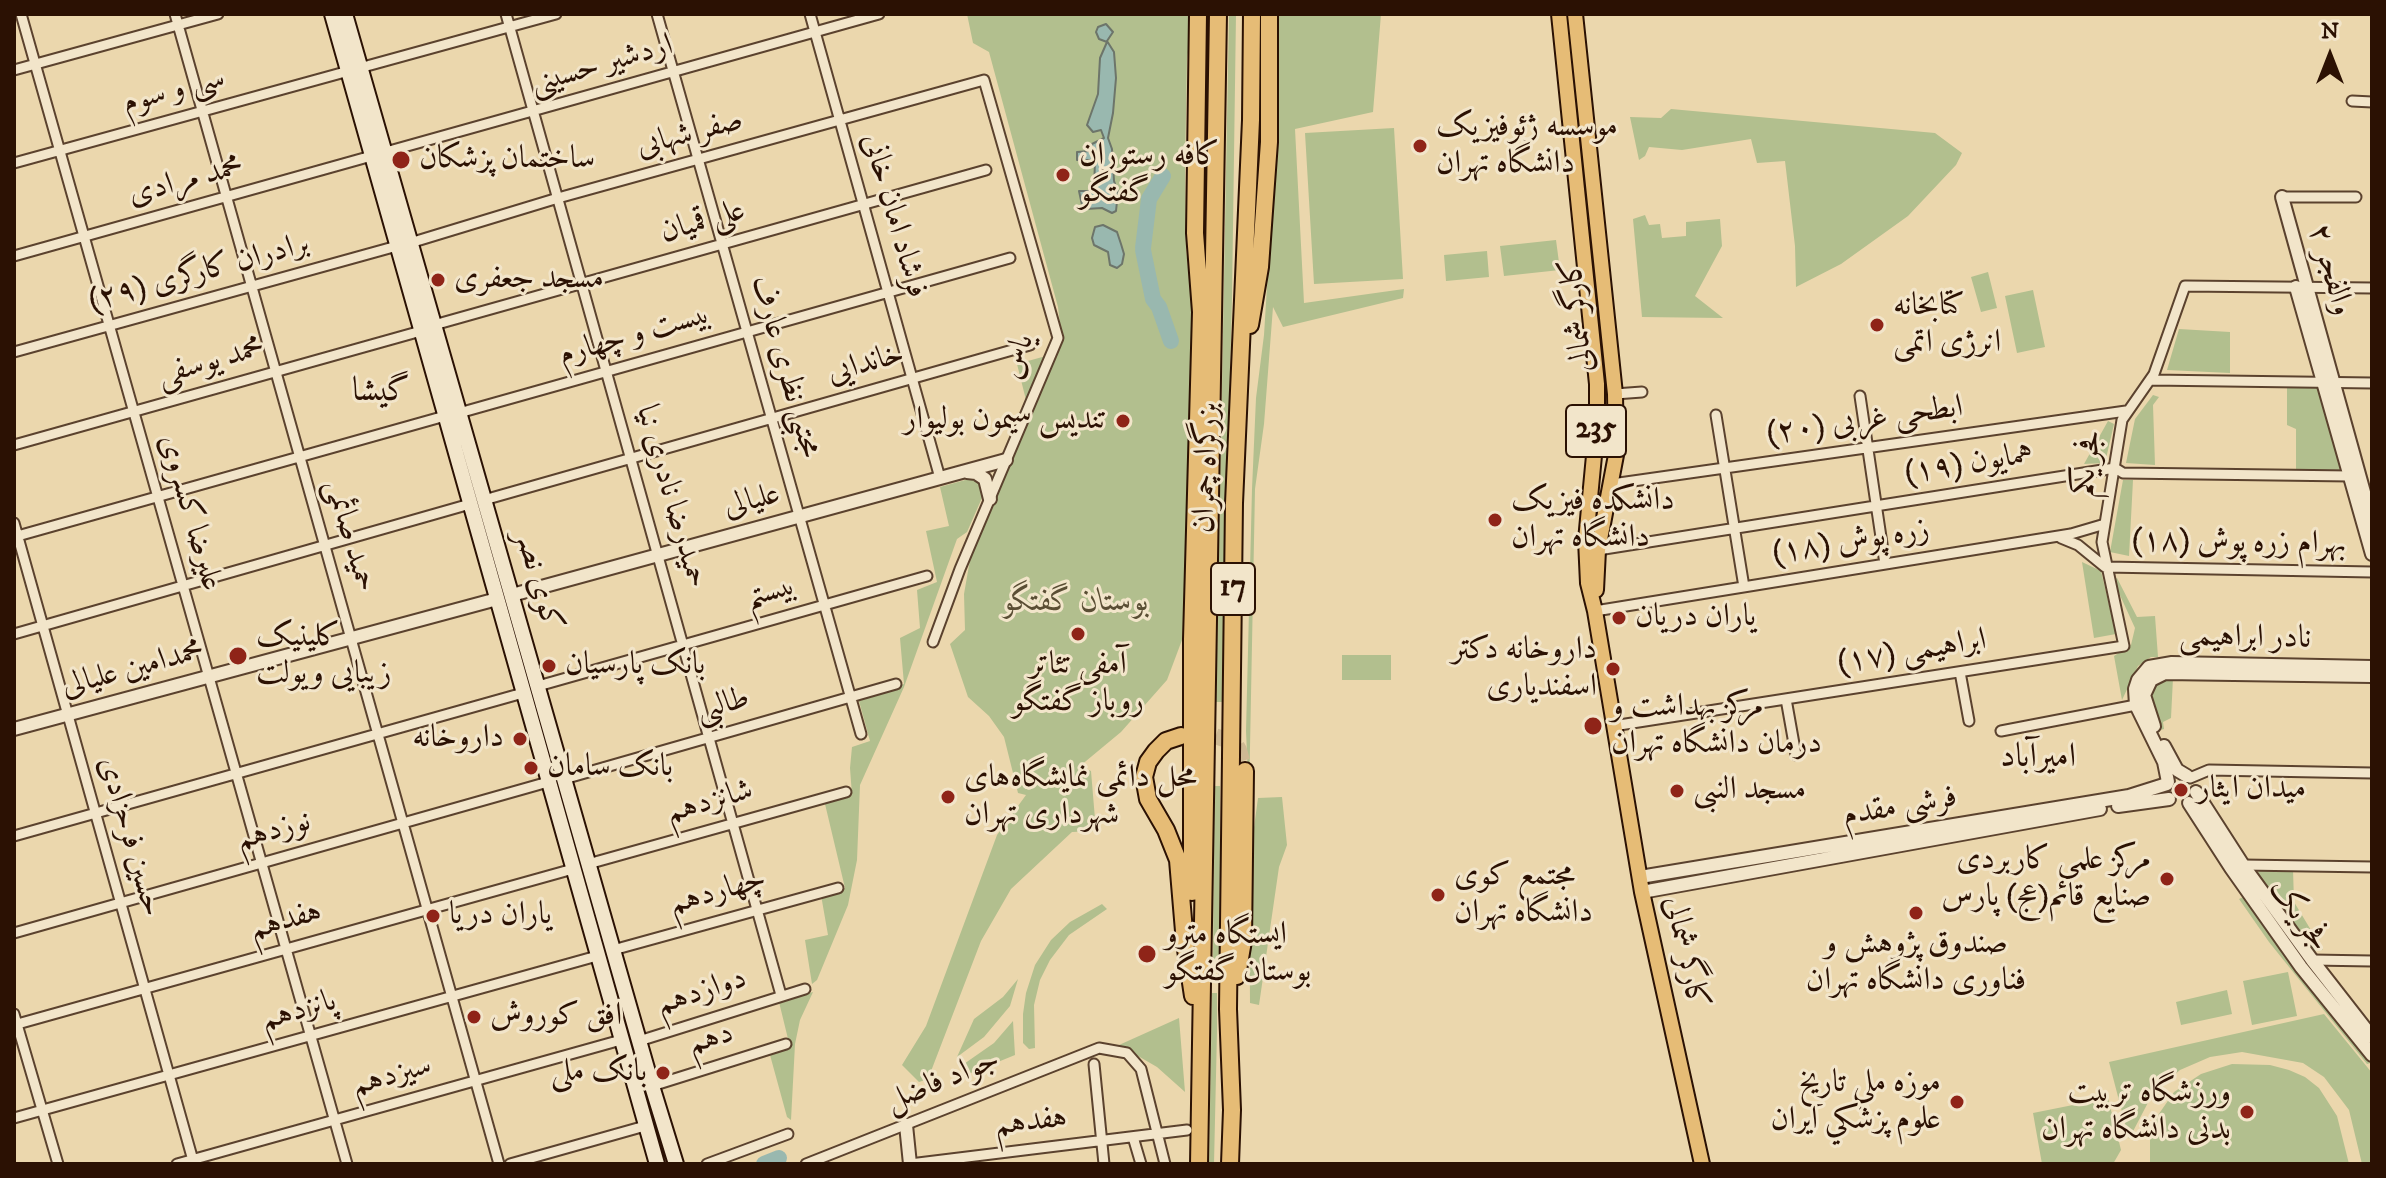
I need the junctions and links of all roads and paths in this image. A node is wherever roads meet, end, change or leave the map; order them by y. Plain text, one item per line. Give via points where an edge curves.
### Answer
1 (21, 14) edge
2 (175, 14) edge
3 (218, 14) edge
4 (332, 14) edge
5 (345, 14) edge
6 (506, 14) edge
7 (556, 14) edge
8 (657, 14) edge
9 (810, 14) edge
10 (879, 14) edge
11 (1198, 14) edge
12 (1218, 14) edge
13 (1252, 14) edge
14 (1269, 14) edge
15 (1559, 14) edge
16 (1575, 14) edge
17 (178, 25) junction
18 (510, 27) junction
19 (815, 33) junction
20 (35, 64) junction
21 (14, 70) edge
22 (354, 70) junction
23 (674, 72) junction
24 (984, 80) joint
25 (2352, 101) dead end
26 (2372, 102) edge
27 (202, 111) junction
28 (534, 112) junction
29 (840, 120) junction
30 (60, 150) junction
31 (379, 156) junction
32 (698, 159) junction
33 (14, 163) edge
34 (986, 170) dead end
35 (2282, 197) joint
36 (2356, 197) dead end
37 (226, 198) junction
38 (558, 198) junction
39 (863, 205) junction
40 (84, 237) junction
41 (404, 244) junction
42 (722, 244) junction
43 (14, 256) edge
44 (1010, 258) dead end
45 (582, 284) junction
46 (251, 287) junction
47 (2302, 287) junction
48 (2372, 288) edge
49 (888, 292) junction
50 (109, 326) junction
51 (428, 328) junction
52 (747, 332) junction
53 (1030, 345) dead end
54 (14, 352) edge
55 (607, 371) junction
56 (276, 372) junction
57 (912, 379) junction
58 (2151, 380) junction
59 (2328, 382) junction
60 (2372, 383) edge
61 (1239, 390) junction
62 (1642, 392) dead end
63 (1615, 394) junction
64 (1860, 396) dead end
65 (134, 411) junction
66 (2126, 411) junction
67 (452, 414) junction
68 (1716, 415) dead end
69 (771, 418) junction
70 (14, 445) edge
71 (1867, 447) junction
72 (300, 458) junction
73 (632, 458) junction
74 (1006, 460) junction
75 (1725, 468) junction
76 (2115, 468) junction
77 (964, 471) junction
78 (2360, 476) edge
79 (940, 478) junction
80 (1612, 484) junction
81 (158, 498) junction
82 (990, 499) junction
83 (477, 502) junction
84 (1590, 505) junction
85 (1876, 506) junction
86 (1607, 508) junction
87 (799, 516) junction
88 (2372, 521) edge
89 (14, 523) edge
90 (2105, 524) junction
91 (1735, 528) junction
92 (16, 536) edge
93 (2054, 537) junction
94 (325, 546) junction
95 (1598, 550) junction
96 (2372, 554) edge
97 (659, 555) junction
98 (1885, 564) junction
99 (2106, 567) junction
100 (2372, 572) edge
101 (927, 576) dead end
102 (183, 586) junction
103 (1744, 587) junction
104 (504, 597) junction
105 (824, 605) junction
106 (1595, 611) junction
107 (43, 626) junction
108 (14, 634) edge
109 (351, 638) junction
110 (933, 642) dead end
111 (684, 645) junction
112 (2372, 667) edge
113 (1960, 672) junction
114 (2372, 676) edge
115 (209, 677) junction
116 (896, 684) dead end
117 (538, 686) junction
118 (523, 693) junction
119 (851, 697) junction
120 (1786, 699) junction
121 (2136, 705) junction
122 (68, 715) junction
123 (1969, 721) dead end
124 (1613, 726) junction
125 (14, 729) edge
126 (2001, 731) dead end
127 (378, 734) junction
128 (861, 734) dead end
129 (1181, 736) dead end
130 (710, 737) junction
131 (1796, 755) dead end
132 (1245, 771) tunnel mouth
133 (2372, 773) edge
134 (236, 774) junction
135 (2188, 777) junction
136 (564, 779) junction
137 (548, 782) junction
138 (2167, 783) junction
139 (846, 792) dead end
140 (2192, 797) junction
141 (2169, 799) junction
142 (96, 813) junction
143 (403, 823) junction
144 (734, 823) junction
145 (14, 836) edge
146 (261, 862) junction
147 (588, 864) junction
148 (2237, 866) junction
149 (2372, 867) edge
150 (573, 869) junction
151 (1641, 884) junction
152 (838, 888) dead end
153 (120, 901) junction
154 (757, 908) junction
155 (427, 910) junction
156 (14, 933) edge
157 (286, 949) junction
158 (613, 950) junction
159 (597, 956) junction
160 (2372, 961) edge
161 (2307, 964) junction
162 (145, 988) junction
163 (805, 989) dead end
164 (781, 995) junction
165 (452, 996) junction
166 (1194, 1003) junction
167 (1228, 1009) junction
168 (15, 1021) edge
169 (311, 1035) junction
170 (2372, 1037) edge
171 (621, 1040) junction
172 (639, 1041) junction
173 (786, 1044) dead end
174 (1200, 1049) junction
175 (2372, 1055) edge
176 (1094, 1064) dead end
177 (169, 1075) junction
178 (475, 1081) junction
179 (652, 1086) junction
180 (42, 1110) junction
181 (14, 1118) edge
182 (335, 1120) junction
183 (906, 1125) junction
184 (645, 1126) junction
185 (1187, 1130) dead end
186 (788, 1134) dead end
187 (1159, 1134) junction
188 (1133, 1137) junction
189 (1102, 1140) junction
190 (193, 1162) edge
191 (58, 1164) edge
192 (177, 1164) edge
193 (347, 1164) edge
194 (499, 1164) edge
195 (510, 1164) edge
196 (657, 1164) edge
197 (676, 1164) edge
198 (707, 1164) edge
199 (806, 1164) edge
200 (910, 1164) edge
201 (1104, 1164) edge
202 (1141, 1164) edge
203 (1165, 1164) edge
204 (1199, 1164) edge
205 (1230, 1164) edge
206 (1702, 1164) edge

1 - 20 street, علیرضا کسروی
2 - 17 street, حمید صائمی
3 - 17 street
4 - 22 main road, کوی نصر
5 - 22 main road, کوی نصر
6 - 18 street, حمیدرضا نادری نیا
7 - 18 street, سی و سوم
8 - 23 street, مجتبی نظری عارف
9 - 19 street, فرشاد امان خانی
10 - 19 street, اردشیر حسینی
11 - 166 highway via 1195,233 1201,312 1192,639
12 - 174 highway, بزرگراه چمران / 17
13 - 61 highway, بزرگراه چمران / 17
14 - 61 highway via 1262,239
15 - 84 main road, کارگر شمالی / 235 via 1597,384
16 - 63 main road, کارگر شمالی / 235
17 - 20 street
17 - 27 street, حمید صائمی
18 - 22 street, سی و سوم
18 - 28 street, حمیدرضا نادری نیا
19 - 23 street, اردشیر حسینی
19 - 29 street, فرشاد امان خانی
20 - 21 street
20 - 30 street, علیرضا کسروی
22 - 27 street, سی و سوم
22 - 31 main road, کوی نصر
23 - 28 street, اردشیر حسینی
23 - 32 street, مجتبی نظری عارف
24 - 29 street, صفر شهابی
24 - 74 street, یاس via 1058,338
25 - 26 street
27 - 30 street, سی و سوم
27 - 37 street, حمید صائمی
28 - 31 street, اردشیر حسینی
28 - 38 street, حمیدرضا نادری نیا
29 - 32 street, صفر شهابی
29 - 39 street, فرشاد امان خانی
30 - 33 street, سی و سوم
30 - 40 street, علیرضا کسروی
31 - 37 street, محمد مرادی
31 - 41 main road, کوی نصر
32 - 38 street, صفر شهابی
32 - 42 street, مجتبی نظری عارف
34 - 39 street, علی قمیان
35 - 36 street, والفجر ۲
35 - 47 street, والفجر ۲
37 - 40 street, محمد مرادی
37 - 46 street, حمید صائمی
38 - 41 street, صفر شهابی
38 - 45 street, حمیدرضا نادری نیا
39 - 42 street, علی قمیان
39 - 49 street, فرشاد امان خانی
40 - 43 street, محمد مرادی
40 - 50 street, علیرضا کسروی
41 - 46 street, برادران کارگری (۲۹)
41 - 51 main road, کوی نصر
42 - 45 street, علی قمیان
42 - 52 street, مجتبی نظری عارف
44 - 49 street, بیست و چهارم
45 - 51 street, علی قمیان
45 - 55 street, حمیدرضا نادری نیا
46 - 50 street, برادران کارگری (۲۹)
46 - 56 street, حمید صائمی
47 - 48 street
47 - 58 street via 2189,284
47 - 59 street, والفجر ۲
49 - 52 street, بیست و چهارم
49 - 57 street, فرشاد امان خانی
50 - 54 street, برادران کارگری (۲۹)
50 - 65 street, علیرضا کسروی
51 - 56 street, محمد یوسفی
51 - 67 main road, کوی نصر
52 - 55 street, بیست و چهارم
52 - 69 street, مجتبی نظری عارف
53 - 57 street, خاندایی
55 - 67 street, بیست و چهارم
55 - 73 street, حمیدرضا نادری نیا
56 - 65 street, محمد یوسفی
56 - 72 street, حمید صائمی
57 - 69 street, خاندایی
57 - 79 street, فرشاد امان خانی
58 - 59 street
58 - 66 street
59 - 60 street
59 - 78 street, والفجر ۲
61 - 167 highway, بزرگراه چمران / 17
62 - 63 street
63 - 80 main road, کارگر شمالی / 235
64 - 71 street
65 - 70 street, محمد یوسفی
65 - 81 street, علیرضا کسروی
66 - 71 street, ابطحی غربی (۲۰)
66 - 76 street, فجر یکم
67 - 72 street, بیست و چهارم
67 - 83 main road, کوی نصر
68 - 75 street
69 - 73 street, خاندایی
69 - 87 street, مجتبی نظری عارف
71 - 75 street, ابطحی غربی (۲۰)
71 - 85 street
72 - 81 street, بیست و چهارم
72 - 94 street, حمید صائمی
73 - 83 street, خاندایی
73 - 97 street, حمیدرضا نادری نیا
74 - 77 street, علیالی
74 - 82 street, یاس
75 - 80 street, ابطحی غربی (۲۰)
75 - 91 street
76 - 78 street, همایون (۱۹) via 2123,473
76 - 85 street, همایون (۱۹)
76 - 90 street, فجر یکم
77 - 79 street, علیالی
77 - 82 street via 985,479
78 - 88 street, والفجر ۲
78 - 96 street, والفجر ۲
79 - 87 street, علیالی
80 - 86 main road, کارگر شمالی / 235
81 - 92 street, بیست و چهارم
81 - 102 street, علیرضا کسروی
82 - 110 street, یاس
83 - 94 street, خاندایی
83 - 104 main road, کوی نصر
84 - 86 main road
84 - 106 main road, کارگر شمالی / 235 via 1586,568
85 - 91 street, همایون (۱۹)
85 - 98 street
86 - 95 main road, کارگر شمالی / 235
87 - 97 street, علیالی
87 - 105 street, مجتبی نظری عارف
89 - 92 street, حسین فرحزادی
90 - 93 street, زره پوش (۱۸)
90 - 99 street, فجر یکم
91 - 95 street, همایون (۱۹)
91 - 103 street
92 - 107 street, حسین فرحزادی
93 - 98 street, زره پوش (۱۸)
93 - 99 street via 2078,545
94 - 102 street, خاندایی
94 - 109 street, حمید صائمی
95 - 106 main road, کارگر شمالی / 235
97 - 104 street, علیالی
97 - 111 street, حمیدرضا نادری نیا
98 - 103 street, زره پوش (۱۸)
99 - 100 street, بهرام زره پوش (۱۸)
99 - 113 street, ابراهیمی (۱۷) via 2124,646
101 - 105 street, بیستم
102 - 107 street, خاندایی
102 - 115 street, علیرضا کسروی
103 - 106 street, زره پوش (۱۸)
104 - 109 street, محمدامین علیالی
104 - 117 main road, کوی نصر
104 - 118 main road, کوی نصر
105 - 111 street, بیستم
105 - 119 street, مجتبی نظری عارف
106 - 124 main road, کارگر شمالی / 235
107 - 108 street, خاندایی
107 - 122 street, حسین فرحزادی
109 - 115 street, محمدامین علیالی
109 - 127 street, حمید صائمی
111 - 117 street, بیستم
111 - 130 street, حمیدرضا نادری نیا
112 - 121 street, نادر ابراهیمی via 2160,663 2142,672
113 - 120 street, ابراهیمی (۱۷)
113 - 123 street
114 - 135 street, نادر ابراهیمی via 2157,675 2144,695 2149,718 2177,770
115 - 122 street, محمدامین علیالی
115 - 134 street, علیرضا کسروی
116 - 119 street, طالبی
117 - 136 main road, کوی نصر
118 - 127 street
118 - 137 main road, کوی نصر
119 - 128 street, مجتبی نظری عارف
119 - 130 street, طالبی
120 - 124 street, ابراهیمی (۱۷)
120 - 131 street
121 - 126 street
121 - 138 street via 2164,762
122 - 125 street, محمدامین علیالی
122 - 142 street, حسین فرحزادی
124 - 151 main road, کارگر شمالی / 235
127 - 134 street
127 - 143 street, حمید صائمی
129 - 166 highway via 1156,751 1144,777 1148,799 1178,860
130 - 136 street, طالبی
130 - 144 street, حمیدرضا نادری نیا
132 - 167 highway via 1243,941
133 - 135 street via 2209,770
134 - 142 street
134 - 146 street, علیرضا کسروی
135 - 138 street via 2177,775
135 - 140 street via 2195,784
136 - 147 main road, کوی نصر
137 - 143 street, نوزدهم
137 - 150 main road, کوی نصر
138 - 141 street
138 - 151 street, فرشی مقدم via 2129,796
139 - 144 street, شانزدهم
140 - 141 street via 2179,805
140 - 148 street, فجر یک
141 - 151 street, فرشی مقدم
142 - 145 street
142 - 153 street, حسین فرحزادی
143 - 146 street, نوزدهم
143 - 155 street, حمید صائمی
144 - 147 street, شانزدهم
144 - 154 street, حمیدرضا نادری نیا
146 - 153 street, نوزدهم
146 - 157 street, علیرضا کسروی
147 - 158 main road, کوی نصر
148 - 149 street
148 - 161 street, فجر یک
150 - 155 street, هفدهم
150 - 159 main road, کوی نصر
151 - 206 main road, کارگر شمالی / 235
152 - 154 street, چهاردهم
153 - 156 street, نوزدهم
153 - 162 street, حسین فرحزادی
154 - 158 street, چهاردهم
154 - 164 street, حمیدرضا نادری نیا
155 - 157 street, هفدهم
155 - 165 street, حمید صائمی
157 - 162 street, هفدهم
157 - 169 street, علیرضا کسروی
158 - 172 main road, کوی نصر
159 - 165 street, پانزدهم
159 - 171 main road, کوی نصر
160 - 161 street
161 - 170 street, فجر یک
161 - 175 street, فجر یک
162 - 168 street, هفدهم
162 - 177 street, حسین فرحزادی
163 - 164 street, دوازدهم
164 - 172 street, دوازدهم
165 - 169 street, پانزدهم
165 - 178 street, حمید صائمی
166 - 174 highway
167 - 205 highway, بزرگراه چمران / 17
168 - 180 street
169 - 177 street, پانزدهم
169 - 182 street, علیرضا کسروی
171 - 178 street, سیزدهم
171 - 184 main road, کوی نصر
172 - 179 main road, کوی نصر
173 - 179 street, دهم
174 - 204 highway, بزرگراه چمران / 17
176 - 189 street
177 - 180 street, پانزدهم
177 - 190 street, حسین فرحزادی
178 - 182 street, سیزدهم
178 - 194 street, حمید صائمی
179 - 197 main road, کوی نصر
180 - 181 street, پانزدهم
180 - 191 street
182 - 190 street, سیزدهم
182 - 193 street, علیرضا کسروی
183 - 187 street, جواد فاضل via 1099,1048 1134,1058
183 - 199 street, جواد فاضل
183 - 200 street
184 - 195 street
184 - 196 main road, کوی نصر
185 - 187 street, هفدهم
186 - 198 street
187 - 188 street, هفدهم
187 - 203 street
188 - 189 street, هفدهم
188 - 202 street
189 - 200 street, هفدهم
189 - 201 street
190 - 192 street, سیزدهم

